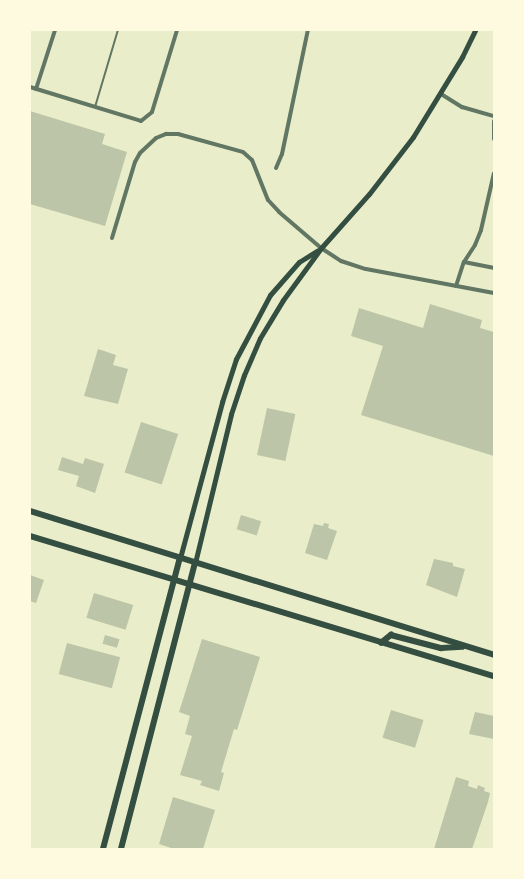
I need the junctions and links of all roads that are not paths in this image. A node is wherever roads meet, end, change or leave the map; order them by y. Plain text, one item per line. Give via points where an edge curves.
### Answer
1 (55, 30) edge
2 (118, 30) edge
3 (177, 30) edge
4 (308, 30) edge
5 (475, 30) edge
6 (30, 87) edge
7 (36, 89) junction
8 (440, 94) junction
9 (95, 107) junction
10 (494, 116) edge
11 (494, 122) edge
12 (494, 139) edge
13 (276, 168) dead end
14 (494, 173) edge
15 (112, 238) dead end
16 (321, 248) junction
17 (464, 262) junction
18 (494, 268) edge
19 (456, 286) junction
20 (494, 293) edge
21 (30, 512) edge
22 (30, 536) edge
23 (180, 558) junction
24 (195, 563) junction
25 (174, 580) junction
26 (190, 585) junction
27 (381, 643) junction
28 (467, 646) junction
29 (494, 655) edge
30 (494, 676) edge
31 (103, 849) edge
32 (121, 849) edge

1 - 7 street
2 - 9 lane
3 - 9 street via 152,112 146,118 138,120
4 - 13 street via 282,154
5 - 8 main road
6 - 7 street
7 - 9 street
8 - 10 street via 462,107
8 - 16 main road via 393,165
11 - 12 street
14 - 17 street via 481,230
15 - 16 street via 140,153 156,138 178,134 243,152 252,160 268,200
16 - 19 street via 341,261 360,267
16 - 23 main road via 299,262 270,295 236,359
16 - 24 main road via 282,300 244,375 229,421
17 - 18 street
17 - 19 street
19 - 20 street
21 - 23 main road
22 - 25 main road
23 - 24 main road
23 - 25 main road
24 - 26 main road
24 - 28 main road
25 - 26 main road
25 - 31 main road
26 - 27 main road
26 - 32 main road
27 - 28 main road via 391,635 441,648
27 - 30 main road
28 - 29 main road

